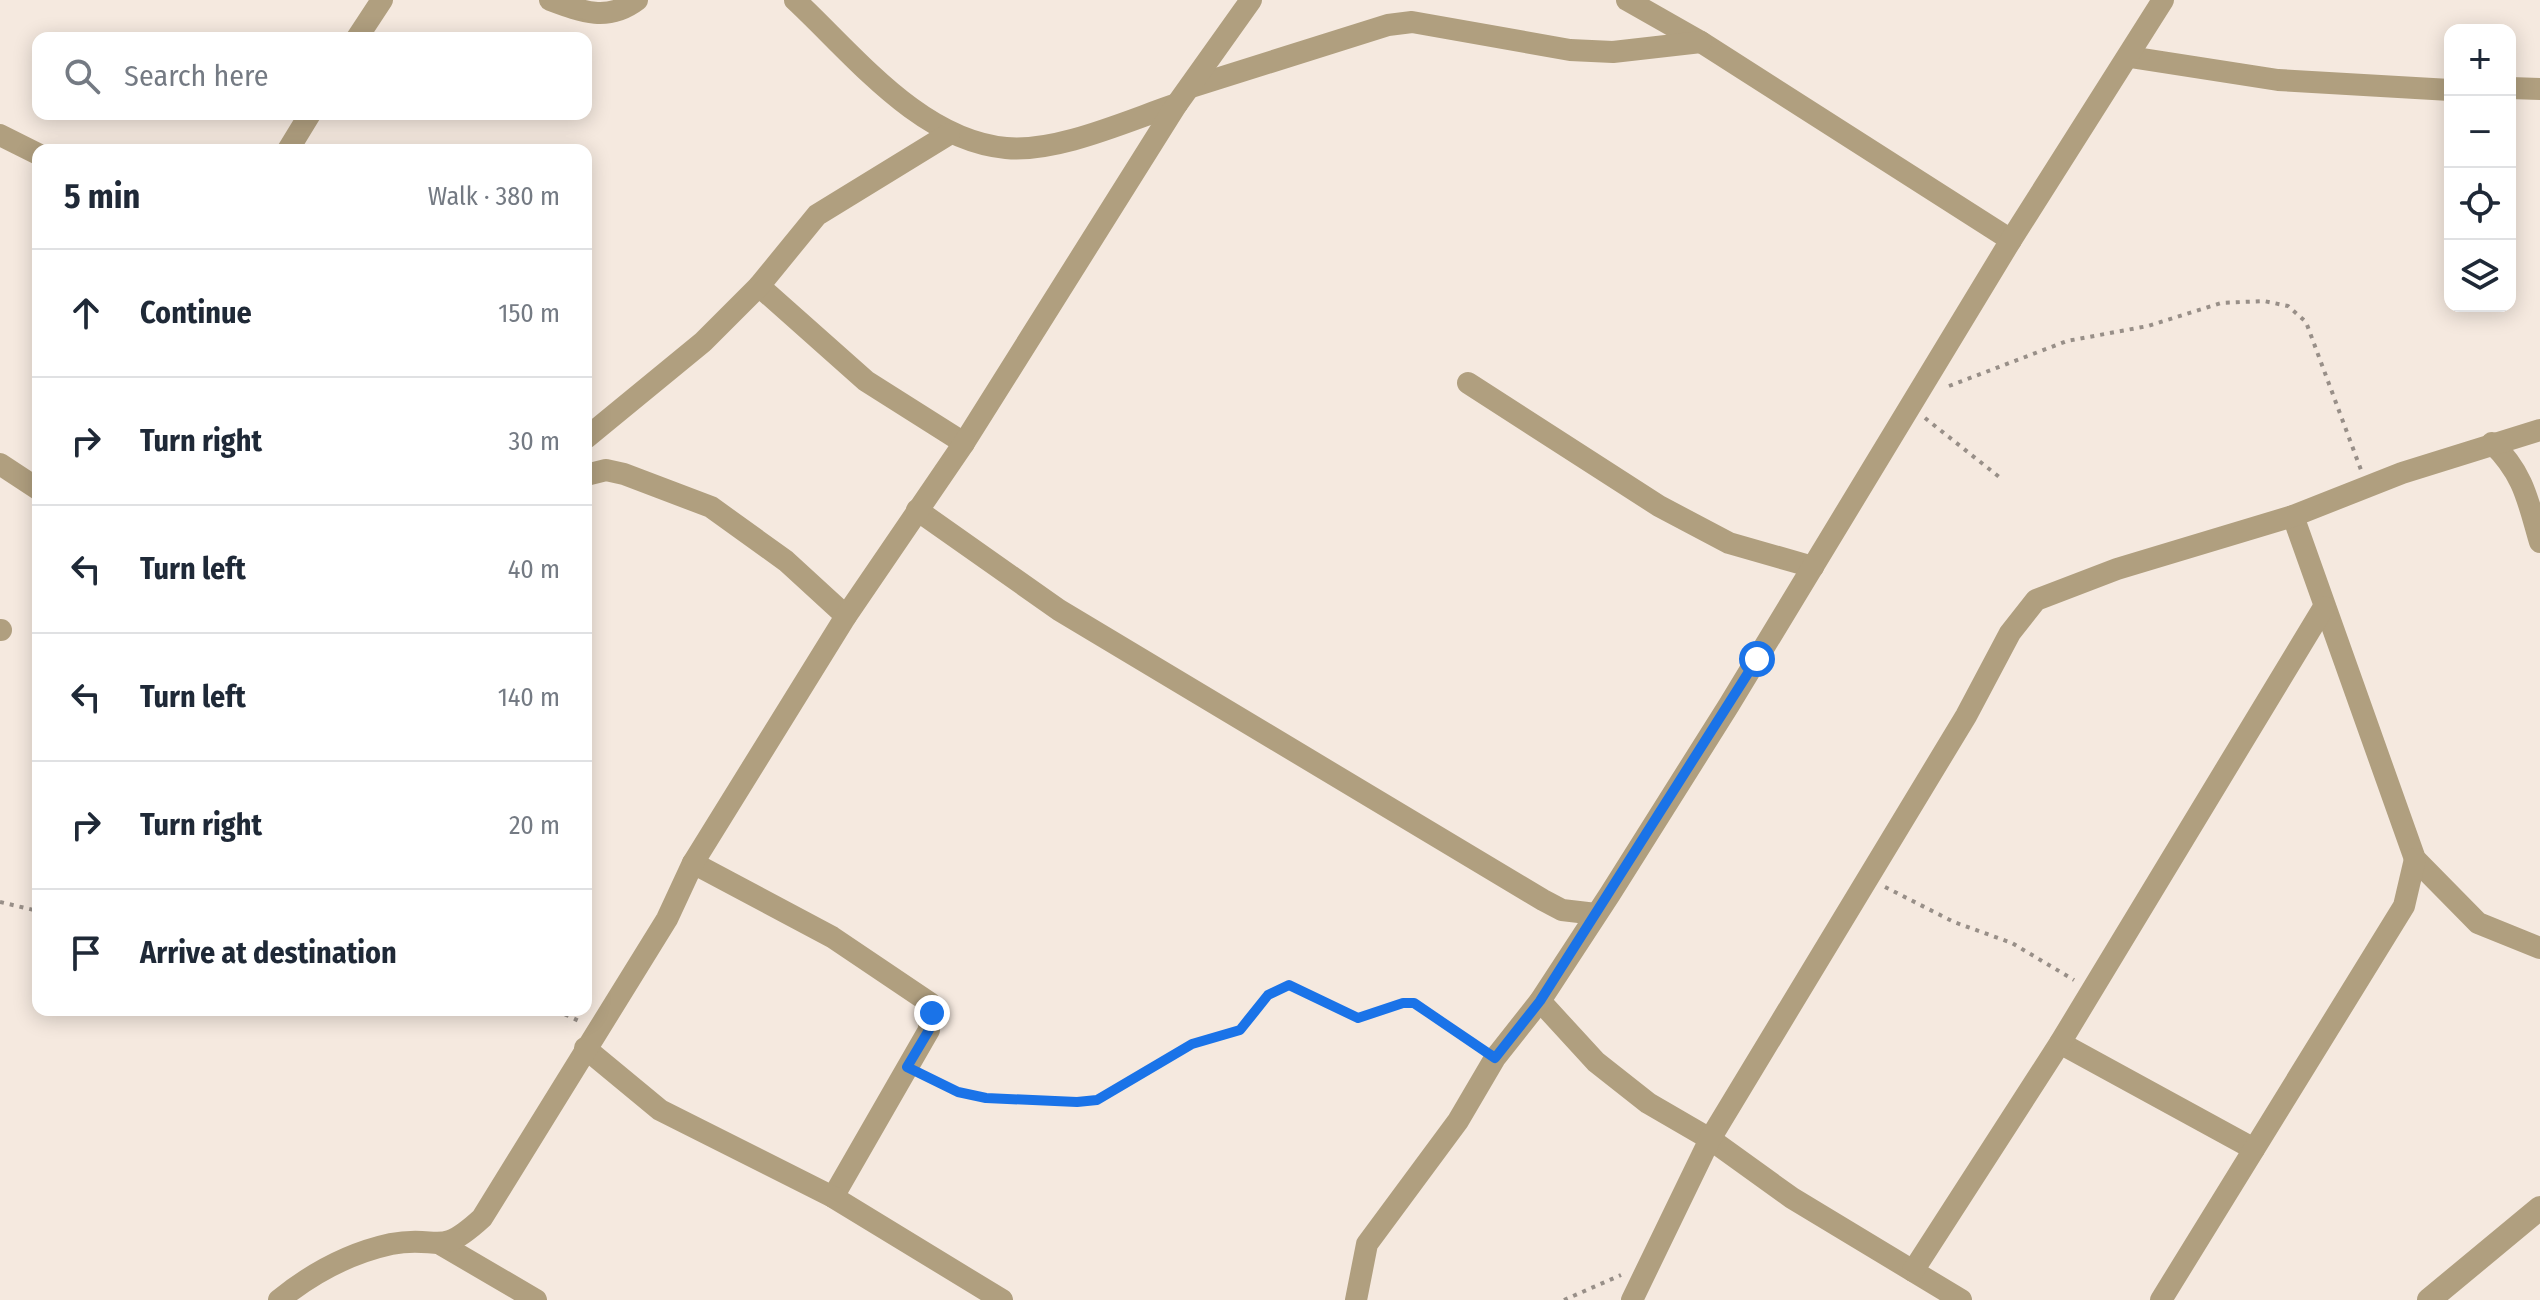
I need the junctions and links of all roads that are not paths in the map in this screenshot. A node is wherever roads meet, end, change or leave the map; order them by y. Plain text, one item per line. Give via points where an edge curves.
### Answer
1 (382, 0) edge
2 (550, 0) edge
3 (637, 0) edge
4 (795, 0) edge
5 (1251, 0) edge
6 (1627, 0) edge
7 (2163, 0) edge
8 (361, 32) edge
9 (1701, 42) junction
10 (2130, 57) junction
11 (2516, 88) edge
12 (2540, 89) edge
13 (2444, 90) edge
14 (1184, 95) junction
15 (306, 120) edge
16 (949, 134) junction
17 (0, 135) edge
18 (292, 144) edge
19 (32, 151) edge
20 (2011, 240) junction
21 (759, 286) junction
22 (1468, 383) dead end
23 (2540, 430) edge
24 (592, 433) edge
25 (964, 443) junction
26 (2492, 443) junction
27 (0, 464) edge
28 (592, 474) edge
29 (32, 485) edge
30 (917, 510) junction
31 (2293, 516) junction
32 (2540, 542) edge
33 (1813, 567) junction
34 (2324, 607) junction
35 (846, 616) junction
36 (2415, 859) junction
37 (693, 863) junction
38 (1562, 910) junction
39 (1596, 914) junction
40 (2540, 948) edge
41 (1573, 949) junction
42 (1540, 1001) junction
43 (2060, 1043) junction
44 (585, 1048) junction
45 (1710, 1139) junction
46 (2254, 1149) junction
47 (833, 1197) junction
48 (2540, 1208) edge
49 (482, 1218) junction
50 (442, 1245) junction
51 (485, 1267) junction
52 (1913, 1271) junction
53 (279, 1300) edge
54 (536, 1300) edge
55 (1002, 1300) edge
56 (1356, 1300) edge
57 (1632, 1300) edge
58 (1961, 1300) edge
59 (2161, 1300) edge
60 (2429, 1300) edge

1 - 8 street
2 - 3 street via 587,14 614,13
4 - 16 street via 892,91
5 - 14 street
6 - 9 street
7 - 10 street
9 - 14 street via 1613,52 1570,50 1412,22 1388,25
9 - 20 street
10 - 13 street via 2278,80
10 - 20 street
11 - 12 street
14 - 16 street via 1057,143 1007,149
14 - 25 street
15 - 18 street
16 - 21 street via 817,215
17 - 19 street
20 - 33 street
21 - 24 street via 703,342
21 - 25 street via 866,381
22 - 33 street via 1659,506 1729,543
23 - 26 street
25 - 30 street
26 - 31 street
26 - 32 street via 2521,479
27 - 29 street
28 - 35 street via 624,474 711,507 786,561
30 - 35 street
30 - 38 street via 1059,610
31 - 34 street
31 - 45 street via 2117,569 2036,600 2010,633 1966,716
33 - 39 street
34 - 36 street
34 - 43 street
35 - 37 street
36 - 40 street via 2478,923
36 - 46 street via 2404,906
37 - 44 street via 667,919
37 - 47 street via 820,930 930,1003 929,1030
38 - 39 street
38 - 41 street
39 - 41 street
41 - 42 street
42 - 45 street via 1596,1062 1648,1103
42 - 56 street via 1367,1244
43 - 46 street
43 - 52 street
44 - 47 street via 660,1110
44 - 49 street
45 - 52 street via 1792,1198
45 - 57 street
46 - 59 street
47 - 55 street
48 - 60 street
49 - 50 street via 456,1241
49 - 51 street via 477,1239
50 - 51 street
50 - 53 street via 389,1245 333,1264
51 - 54 street
52 - 58 street

